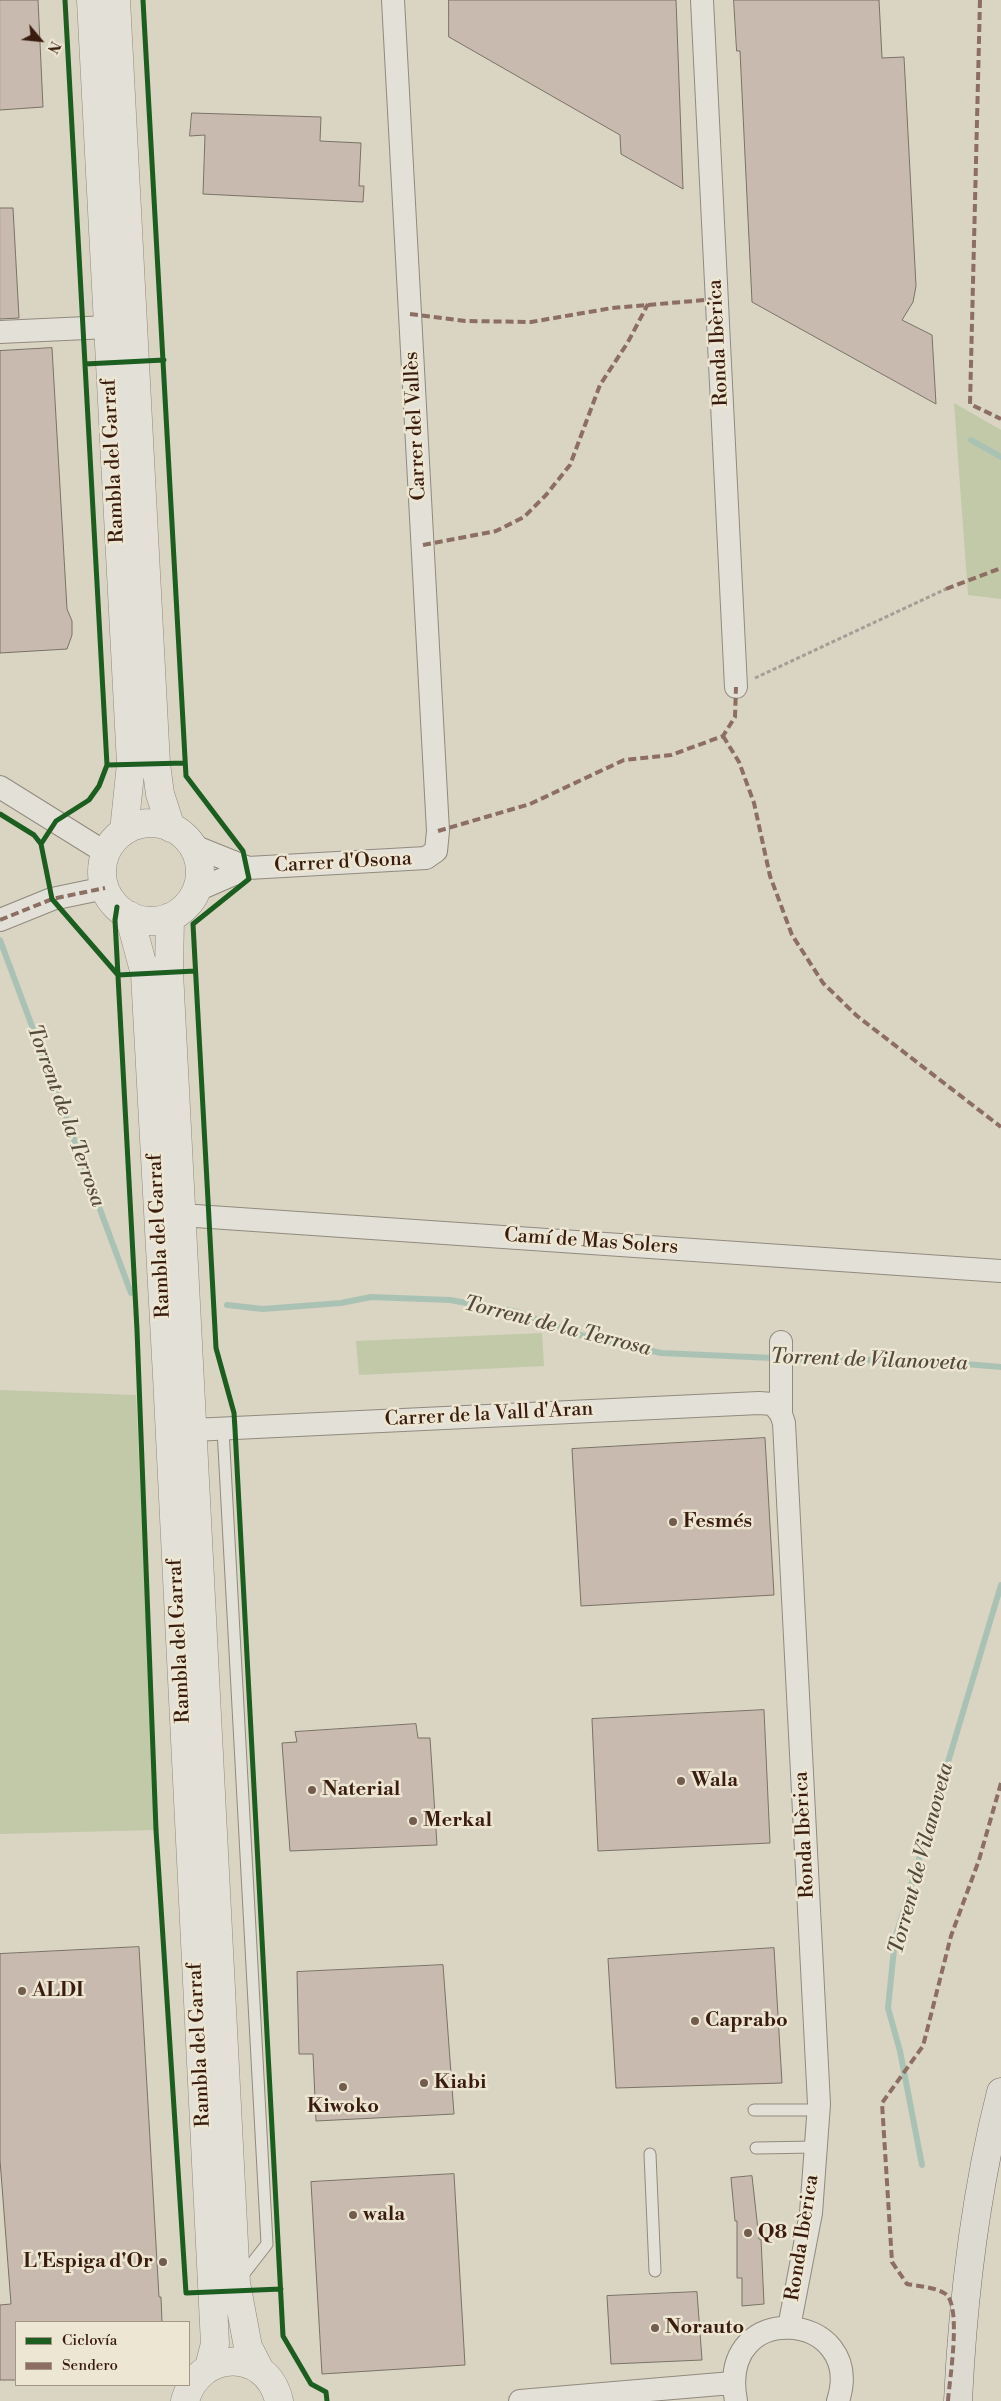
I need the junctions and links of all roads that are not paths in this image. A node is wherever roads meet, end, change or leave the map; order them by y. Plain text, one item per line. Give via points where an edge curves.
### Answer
1 (91, 0) edge
2 (116, 0) edge
3 (393, 0) edge
4 (702, 0) edge
5 (108, 327) junction
6 (0, 332) edge
7 (736, 686) road end
8 (0, 787) edge
9 (171, 828) junction
10 (124, 831) junction
11 (191, 845) junction
12 (436, 851) joint
13 (106, 853) junction
14 (248, 868) junction
15 (105, 888) junction
16 (195, 891) junction
17 (129, 916) junction
18 (170, 917) junction
19 (0, 920) edge
20 (182, 1215) junction
21 (1001, 1271) edge
22 (174, 1285) junction
23 (175, 1312) junction
24 (781, 1342) dead end
25 (781, 1414) junction
26 (223, 1429) junction
27 (193, 1430) junction
28 (1001, 2092) edge
29 (754, 2110) dead end
30 (819, 2110) junction
31 (816, 2147) junction
32 (756, 2148) dead end
33 (650, 2154) dead end
34 (655, 2272) dead end
35 (236, 2283) junction
36 (789, 2327) junction
37 (209, 2367) junction
38 (260, 2370) junction
39 (734, 2392) edge
40 (185, 2401) edge
41 (279, 2401) edge
42 (520, 2401) edge
43 (838, 2401) edge
44 (958, 2401) edge

1 - 5 street, Rambla del Garraf
2 - 9 street, Rambla del Garraf via 156,764 160,794
3 - 12 street, Carrer del Vallès via 438,831
4 - 7 street, Ronda Ibèrica
5 - 6 street
5 - 10 street, Rambla del Garraf via 131,764
8 - 13 street
9 - 10 street via 147,823
9 - 11 street
10 - 13 street
11 - 14 street, Carrer d'Osona
11 - 16 street via 199,868
12 - 14 street, Carrer d'Osona via 426,858
13 - 15 street via 102,868
14 - 16 street, Carrer d'Osona
15 - 17 street via 113,903
15 - 19 street via 52,899
16 - 18 street via 187,904
17 - 18 street via 149,921
17 - 22 street, Rambla del Garraf via 145,974
18 - 20 street, Rambla del Garraf via 169,972
20 - 21 street, Camí de Mas Solers
20 - 22 street, Rambla del Garraf
22 - 23 street, Rambla del Garraf
23 - 27 street, Rambla del Garraf
23 - 37 street, Rambla del Garraf via 215,2344
24 - 25 street, Ronda Ibèrica
25 - 26 street, Carrer de la Vall d'Aran via 772,1404 759,1403
25 - 30 street, Ronda Ibèrica via 784,1423
26 - 27 street, Carrer de la Vall d'Aran
26 - 35 lane via 267,2244
27 - 35 street, Rambla del Garraf
28 - 44 highway via 986,2154 965,2284
29 - 30 lane
30 - 31 street, Ronda Ibèrica
31 - 32 lane
31 - 36 street, Ronda Ibèrica via 811,2213
33 - 34 lane
35 - 38 street, Rambla del Garraf via 248,2347
36 - 39 street via 772,2329 743,2349 735,2365
36 - 43 street via 807,2330 823,2339 835,2354 841,2371 842,2389
37 - 38 street via 238,2362
37 - 40 street via 192,2384
38 - 41 street, Rambla del Garraf via 274,2386
39 - 42 street

